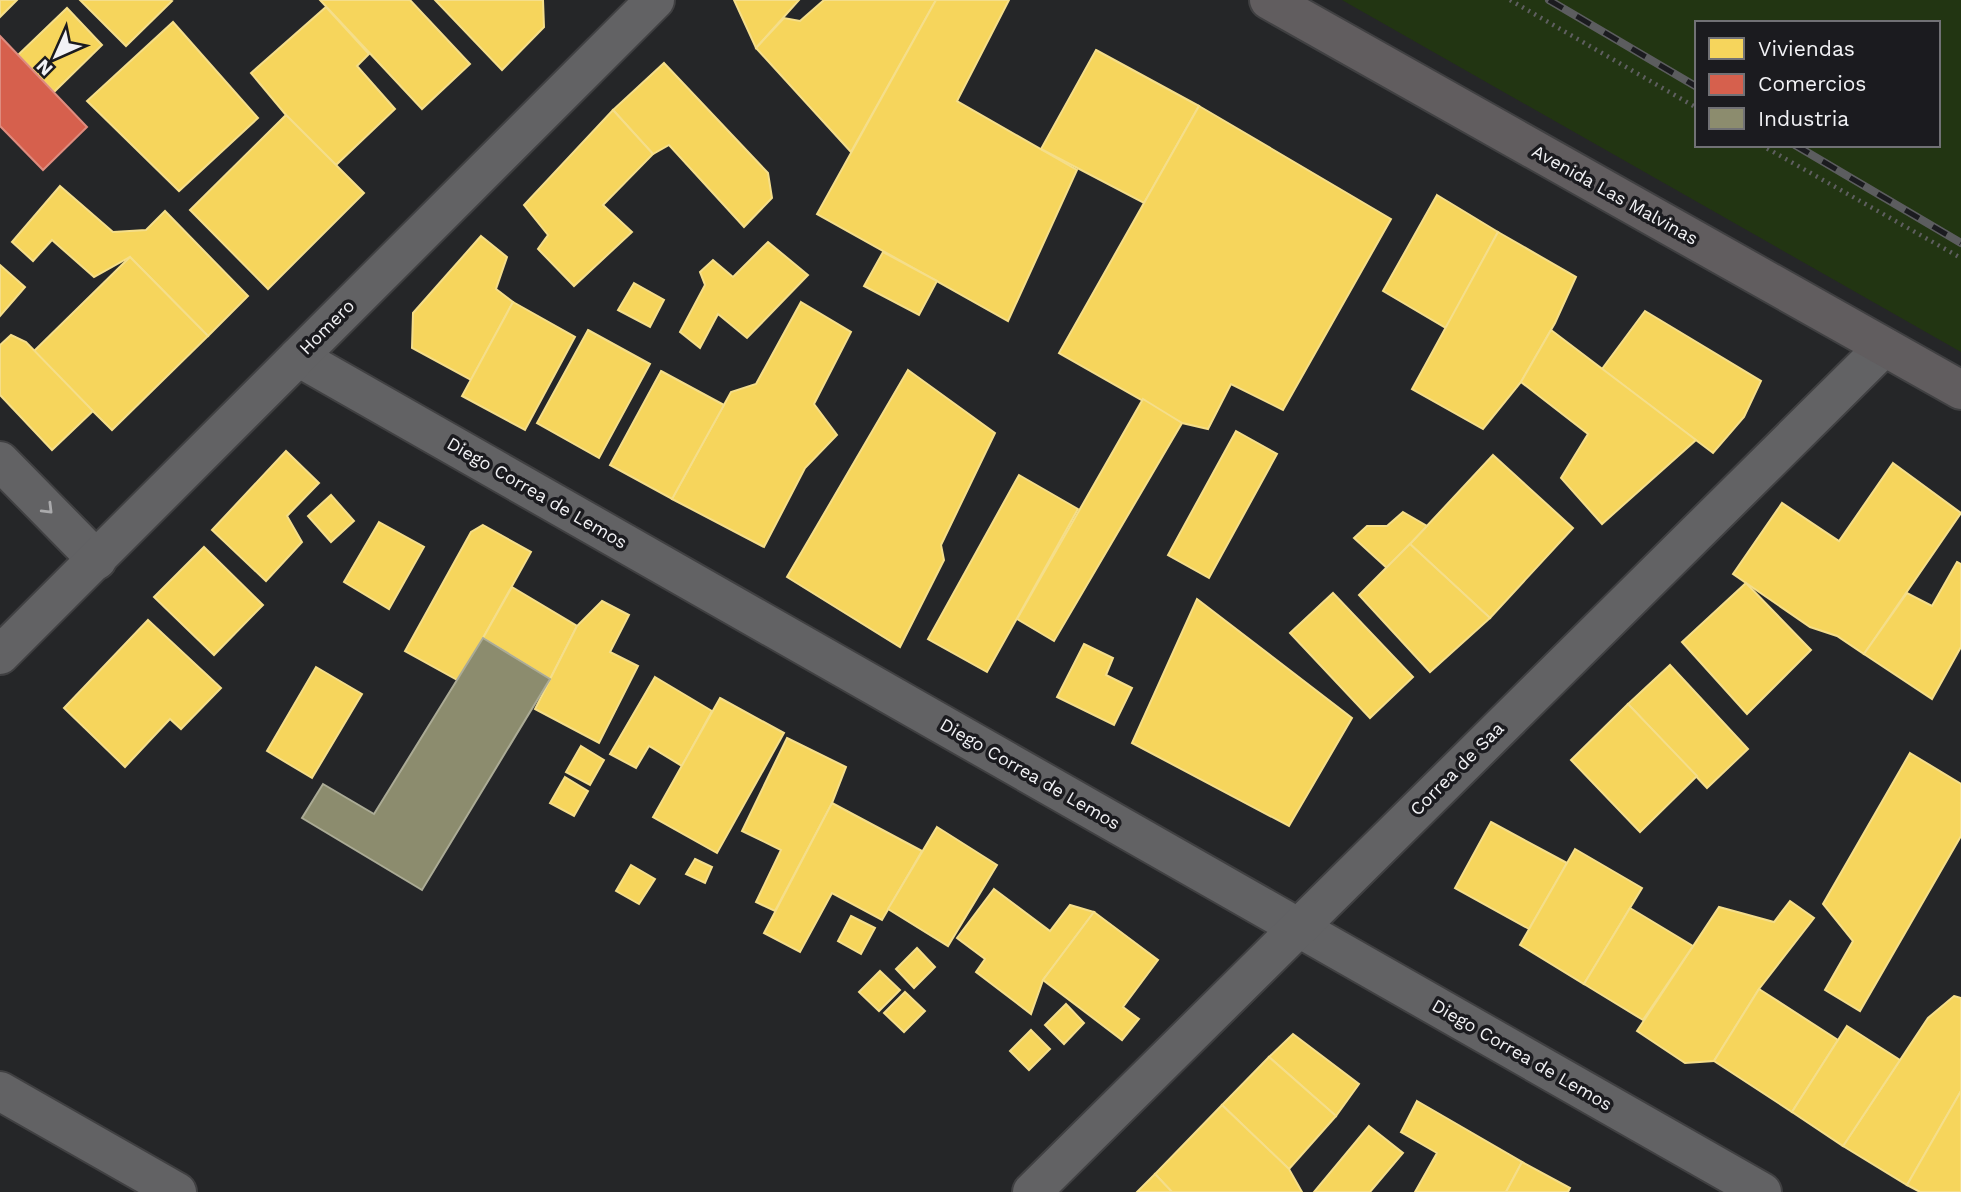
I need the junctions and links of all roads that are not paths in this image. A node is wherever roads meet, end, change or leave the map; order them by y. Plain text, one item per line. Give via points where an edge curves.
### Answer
1 (655, 0) edge
2 (1269, 0) edge
3 (1884, 347) junction
4 (298, 357) junction
5 (1961, 390) edge
6 (0, 461) edge
7 (97, 560) junction
8 (0, 655) edge
9 (1297, 927) junction
10 (0, 1091) edge
11 (177, 1192) edge
12 (1032, 1192) edge
13 (1762, 1192) edge

1 - 4 street, Homero
2 - 3 main road, Avenida Las Malvinas
3 - 5 main road, Avenida Las Malvinas
3 - 9 street, Correa de Saa
4 - 7 street, Homero
4 - 9 street, Diego Correa de Lemos
6 -> 7 street
7 - 8 street, Homero
9 - 12 street, Correa de Saa
9 - 13 street, Diego Correa de Lemos
10 - 11 street

